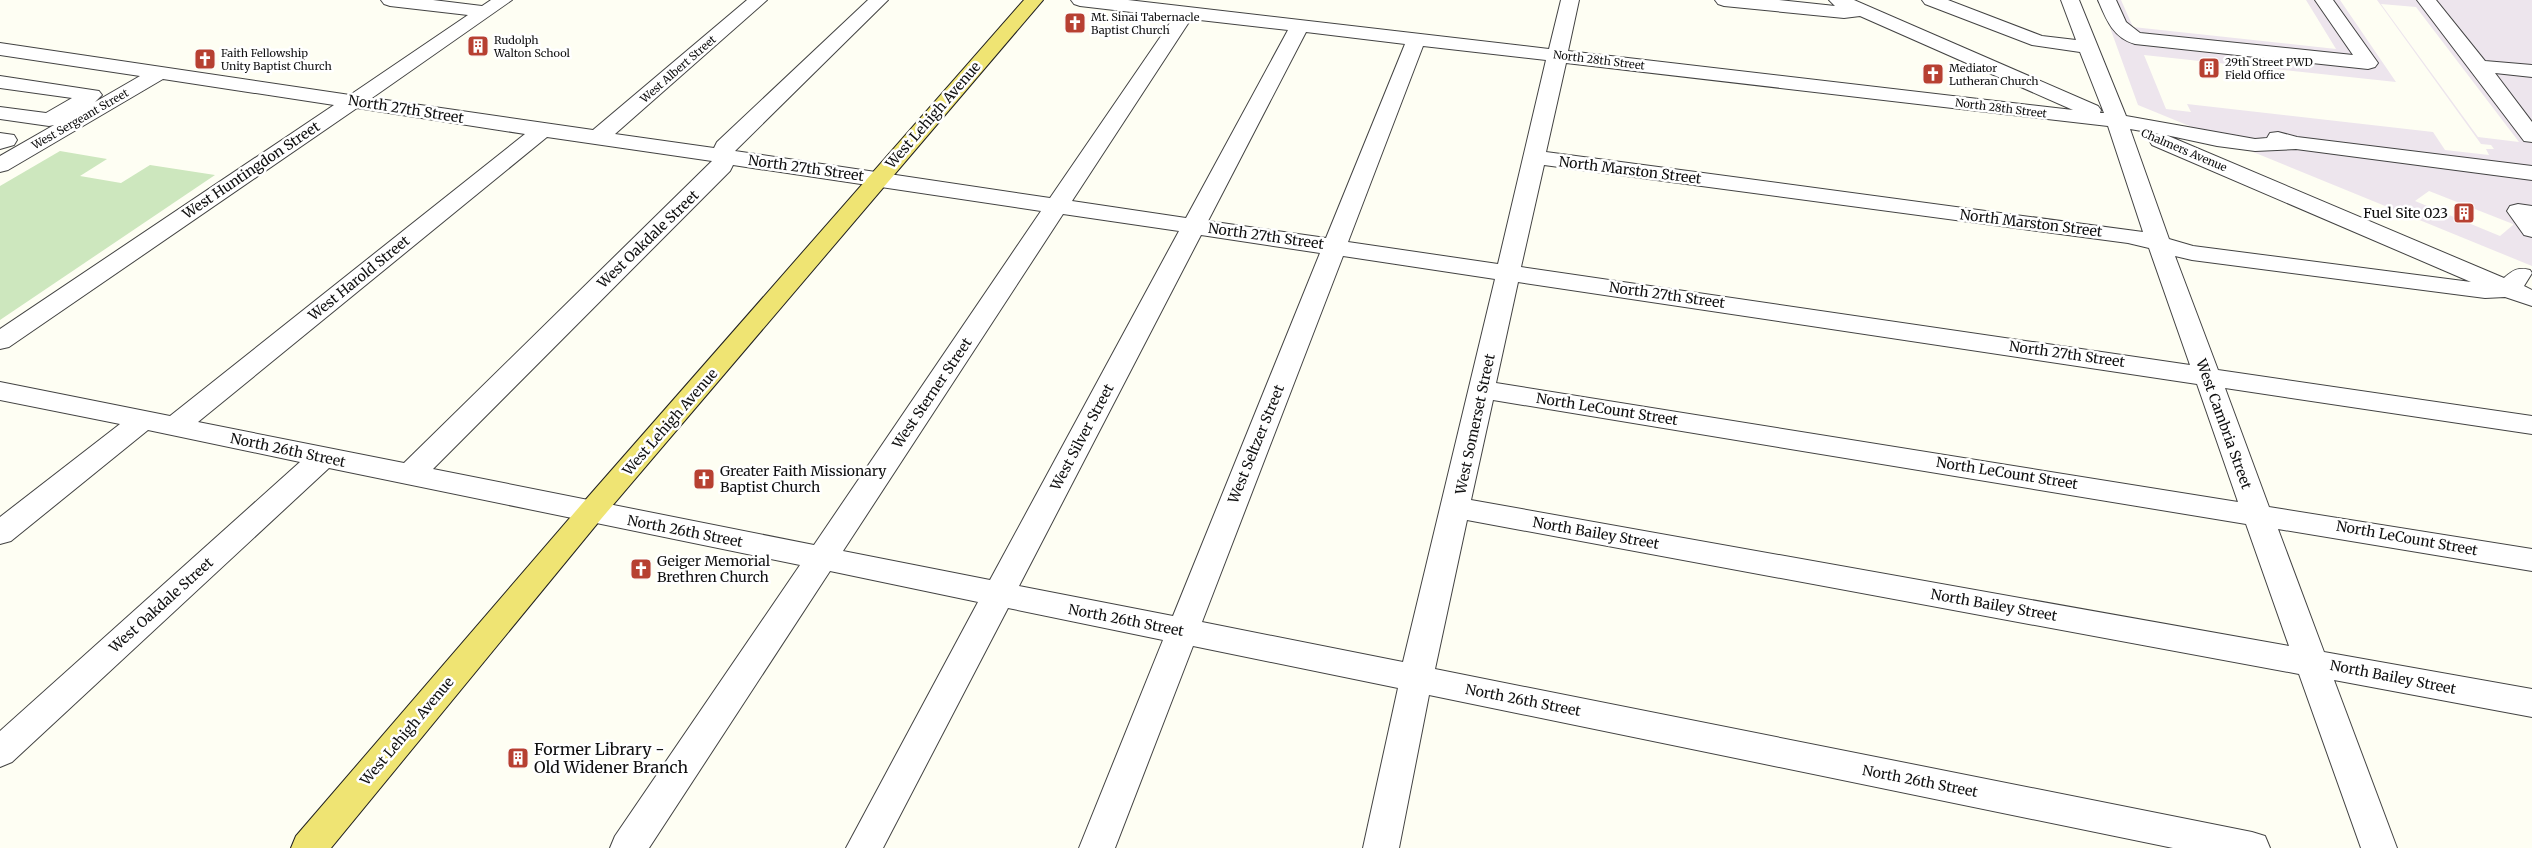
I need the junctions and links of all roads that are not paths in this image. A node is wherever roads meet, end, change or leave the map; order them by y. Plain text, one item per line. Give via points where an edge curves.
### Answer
1 (390, 0) edge
2 (503, 0) edge
3 (758, 0) edge
4 (879, 0) edge
5 (1034, 0) edge
6 (1080, 0) edge
7 (1570, 0) edge
8 (1724, 0) edge
9 (1838, 0) edge
10 (1931, 0) edge
11 (2070, 0) edge
12 (2107, 0) edge
13 (2324, 0) edge
14 (2426, 0) edge
15 (1870, 5) edge
16 (484, 12) junction
17 (1186, 12) junction
18 (1299, 26) junction
19 (1416, 40) junction
20 (2088, 47) junction
21 (0, 48) edge
22 (1558, 56) junction
23 (2479, 66) junction
24 (2532, 71) edge
25 (160, 73) junction
26 (0, 82) edge
27 (354, 101) junction
28 (2113, 111) junction
29 (0, 113) edge
30 (544, 129) junction
31 (2180, 131) junction
32 (2532, 136) edge
33 (598, 137) junction
34 (0, 139) edge
35 (0, 143) edge
36 (725, 156) junction
37 (1534, 158) junction
38 (0, 165) edge
39 (2532, 173) edge
40 (878, 178) junction
41 (1057, 206) junction
42 (2532, 213) edge
43 (1194, 226) junction
44 (2532, 230) edge
45 (2159, 245) junction
46 (1335, 246) junction
47 (1508, 272) junction
48 (2520, 281) edge
49 (2532, 299) edge
50 (0, 341) edge
51 (2207, 375) junction
52 (1481, 389) junction
53 (0, 391) edge
54 (142, 421) junction
55 (2532, 425) edge
56 (174, 427) junction
57 (323, 457) junction
58 (409, 475) junction
59 (1457, 508) junction
60 (591, 512) junction
61 (2257, 513) junction
62 (0, 533) edge
63 (822, 558) junction
64 (2532, 560) edge
65 (998, 594) junction
66 (1182, 632) junction
67 (2311, 662) junction
68 (1416, 679) junction
69 (2532, 703) edge
70 (0, 752) edge
71 (309, 848) edge
72 (628, 848) edge
73 (864, 848) edge
74 (1097, 848) edge
75 (1381, 848) edge
76 (2252, 848) edge
77 (2379, 848) edge

1 - 16 street
2 - 16 street, West Huntingdon Street
3 - 33 street, West Albert Street
4 - 36 street, West Oakdale Street via 726,147
5 - 40 main road, West Lehigh Avenue
6 - 17 street, North 28th Street
7 - 22 street, West Somerset Street
8 - 15 street via 1844,12
9 - 15 street, Chalmers Avenue
10 - 20 street via 2039,40
11 - 20 street, West Cambria Street
12 - 13 street via 2118,26 2135,38 2368,63
14 - 23 street
15 - 28 street, Chalmers Avenue
16 - 27 street, West Huntingdon Street
17 - 18 street, North 28th Street
17 - 41 street, West Sterner Street
18 - 19 street, North 28th Street
18 - 43 street, West Silver Street
19 - 22 street, North 28th Street
19 - 46 street, West Seltzer Street
20 - 28 street, West Cambria Street
21 - 25 street, North 27th Street
22 - 28 street, North 28th Street
22 - 37 street, West Somerset Street
23 - 24 street
23 - 32 street
25 - 27 street, North 27th Street
25 - 38 street, West Sergeant Street
26 - 29 street via 92,95 49,120
27 - 30 street, North 27th Street
27 - 50 street, West Huntingdon Street
28 - 31 street
28 - 45 street, West Cambria Street
28 - 48 street, Chalmers Avenue
30 - 33 street, North 27th Street
30 - 56 street, West Harold Street
31 - 39 street via 2217,140 2255,144 2296,143
31 - 48 street, Chalmers Avenue
33 - 36 street, North 27th Street
34 - 35 street via 6,140
36 - 40 street, North 27th Street
36 - 58 street, West Oakdale Street via 722,166
37 - 45 street, North Marston Street via 2130,236
37 - 47 street, West Somerset Street
40 - 41 street, North 27th Street
40 - 60 main road, West Lehigh Avenue
41 - 43 street, North 27th Street
41 - 63 street, West Sterner Street
42 - 44 street via 2518,211
43 - 46 street, North 27th Street
43 - 65 street, West Silver Street
45 - 48 street, North Marston Street via 2192,253 2485,291
45 - 51 street, West Cambria Street
46 - 47 street, North 27th Street
46 - 66 street, West Seltzer Street
47 - 51 street, North 27th Street
47 - 52 street, West Somerset Street
48 - 49 street, Chalmers Avenue
51 - 55 street, North 27th Street
51 - 61 street, West Cambria Street
52 - 59 street, West Somerset Street
52 - 61 street, North LeCount Street
53 - 54 street, North 26th Street
54 - 56 street, North 26th Street
54 - 62 street
56 - 57 street, North 26th Street
57 - 58 street, North 26th Street
57 - 70 street, West Oakdale Street
58 - 60 street, North 26th Street
59 - 67 street, North Bailey Street
59 - 68 street, West Somerset Street
60 - 63 street, North 26th Street
60 - 71 main road, West Lehigh Avenue
61 - 64 street, North LeCount Street
61 - 67 street, West Cambria Street
63 - 65 street, North 26th Street
63 - 72 street, West Sterner Street
65 - 66 street, North 26th Street
65 - 73 street, West Silver Street
66 - 68 street, North 26th Street
66 - 74 street, West Seltzer Street
67 - 69 street, North Bailey Street
67 - 77 street, West Cambria Street
68 - 75 street, West Somerset Street
68 - 76 street, North 26th Street

